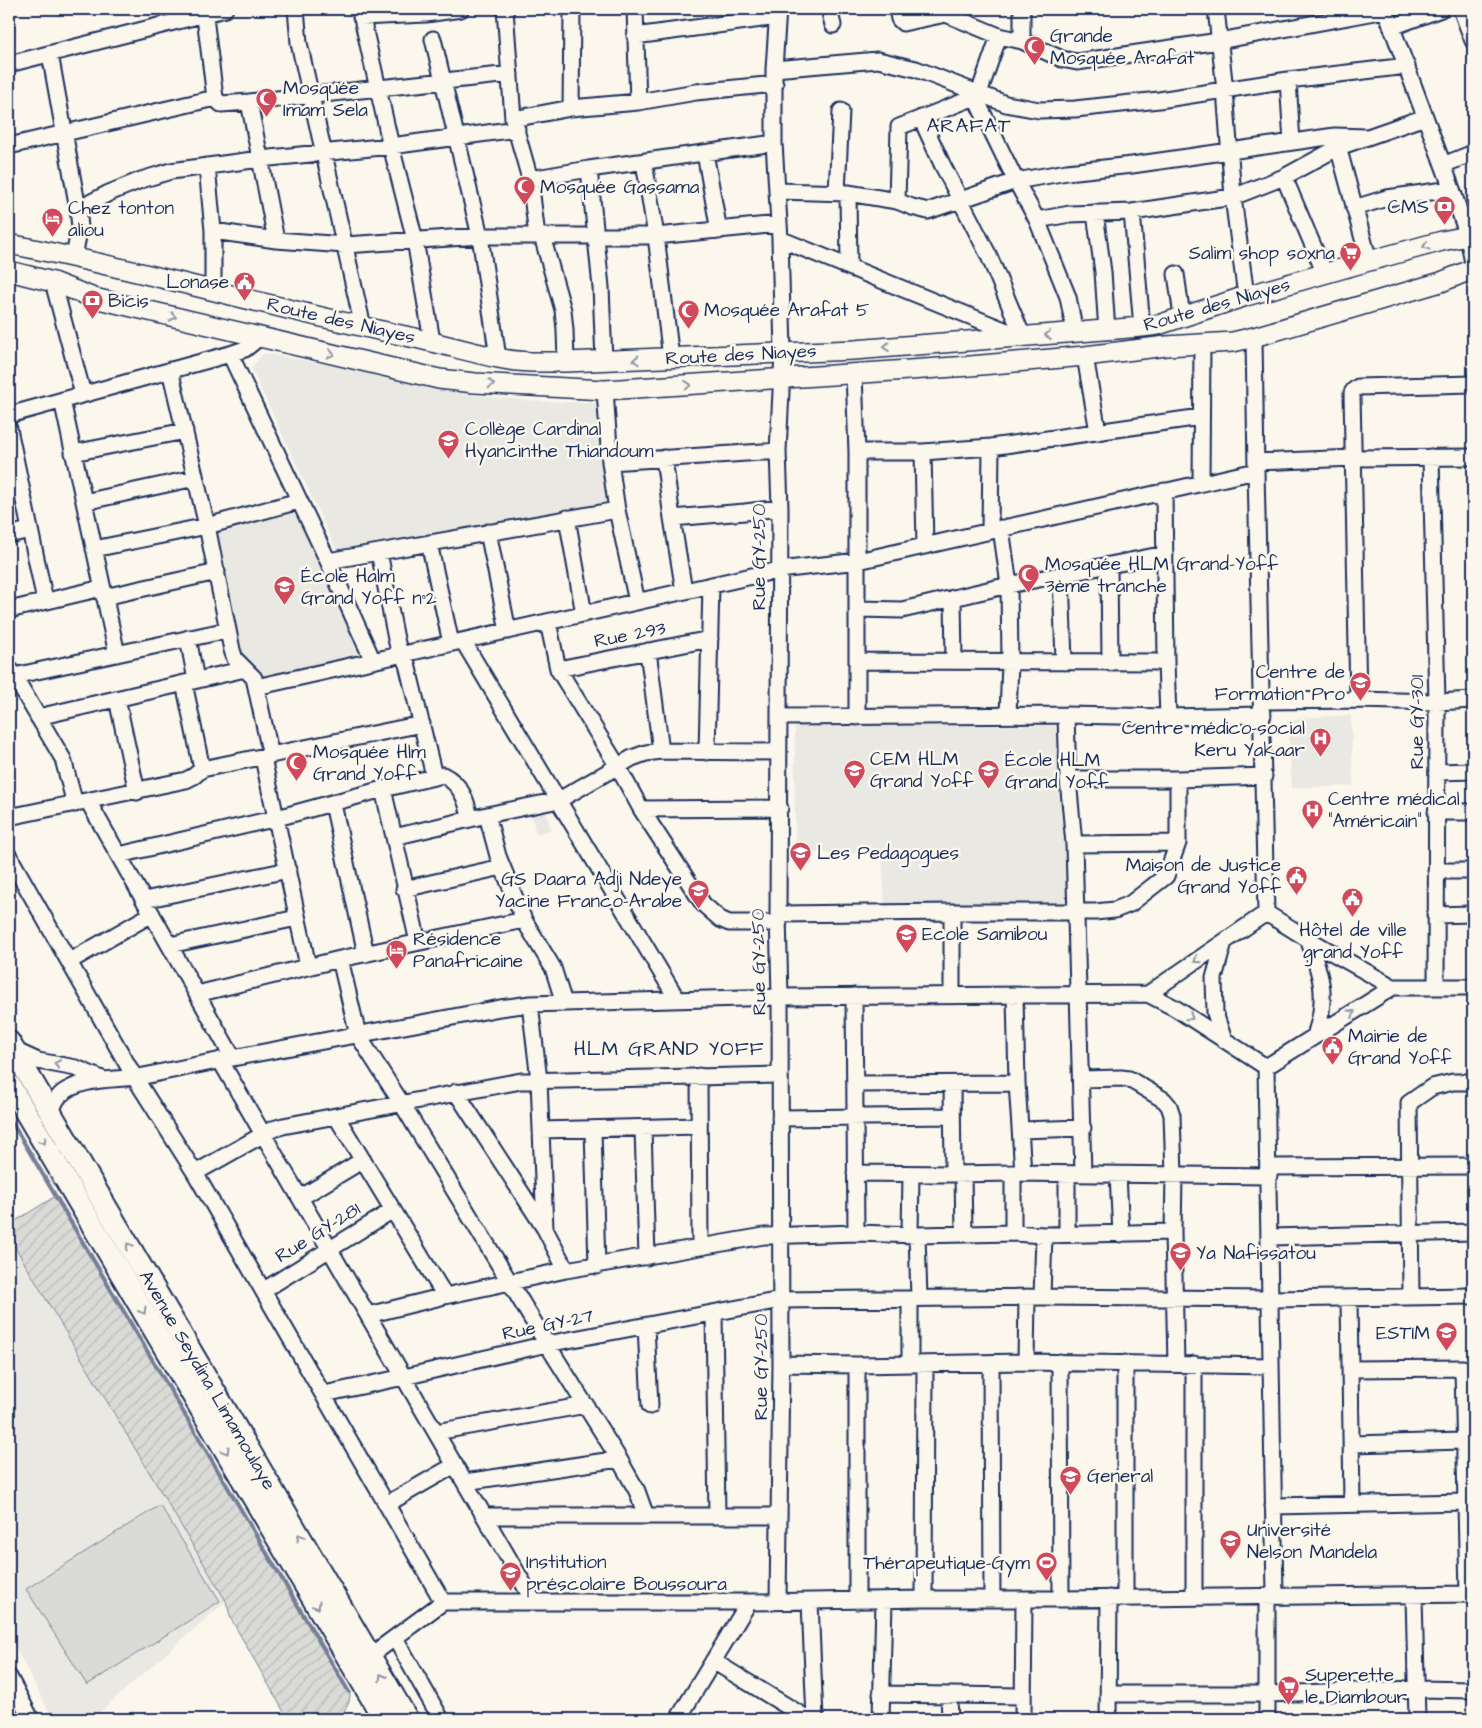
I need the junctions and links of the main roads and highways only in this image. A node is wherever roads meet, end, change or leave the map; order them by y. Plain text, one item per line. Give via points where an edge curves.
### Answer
1 (1471, 236) edge
2 (9, 244) edge
3 (1473, 269) edge
4 (9, 271) edge
5 (11, 1045) edge
6 (9, 1084) edge
7 (16, 1107) edge
8 (384, 1719) edge
9 (407, 1719) edge

1 -> 2 main road, Route des Niayes via 1369,261 1142,328 854,350 566,362 498,358 74,256
4 -> 3 main road, Route des Niayes via 54,282 94,298 439,379 475,384 605,390 854,374 1233,342 1447,280
9 -> 5 highway, Avenue Seydina Limamoulaye
6 - 7 highway, Avenue Seydina Limamoulaye
7 -> 8 highway, Avenue Seydina Limamoulaye

